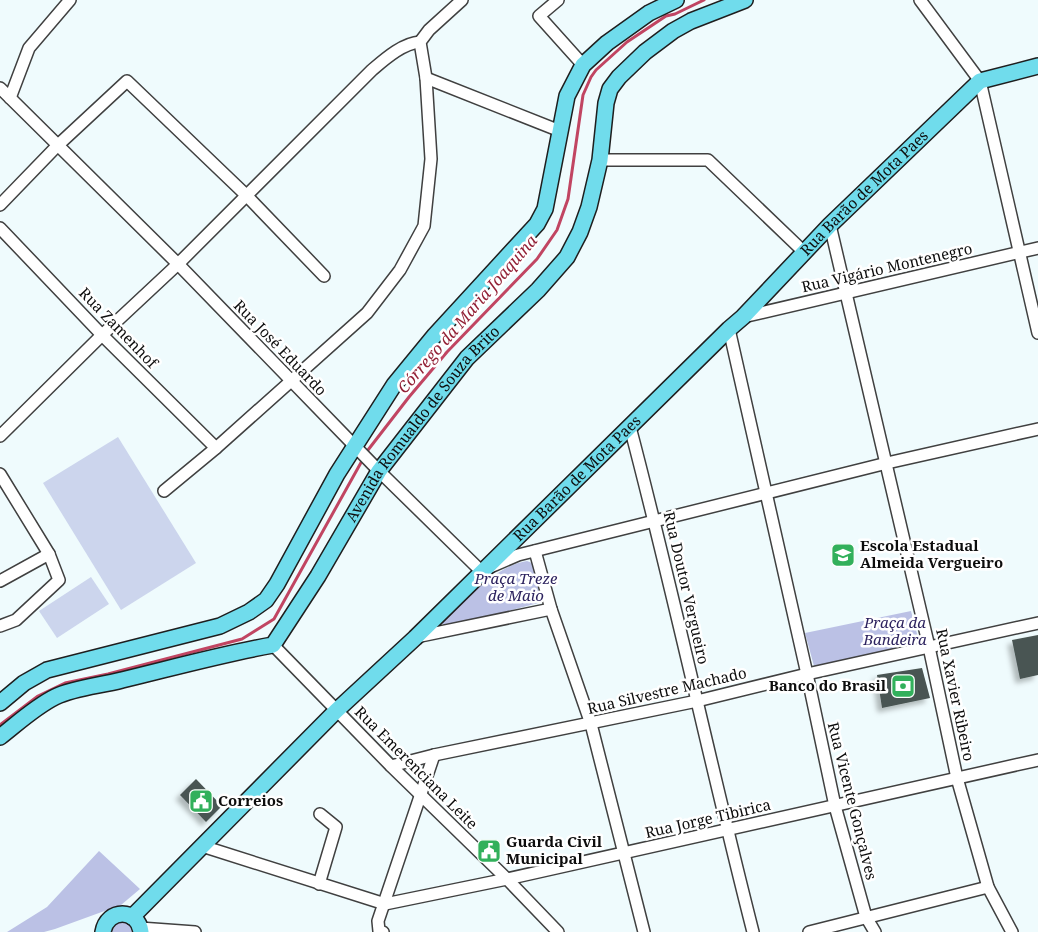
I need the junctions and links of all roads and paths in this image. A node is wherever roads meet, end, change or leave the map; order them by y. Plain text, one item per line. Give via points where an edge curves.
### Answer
1 (462, 0) edge
2 (558, 0) edge
3 (676, 0) edge
4 (745, 0) edge
5 (920, 0) edge
6 (63, 2) edge
7 (420, 42) junction
8 (583, 65) junction
9 (1038, 66) edge
10 (426, 78) junction
11 (980, 81) junction
12 (0, 88) edge
13 (10, 98) junction
14 (560, 131) junction
15 (58, 146) junction
16 (600, 160) junction
17 (246, 195) junction
18 (0, 205) edge
19 (830, 226) junction
20 (0, 228) edge
21 (1038, 248) edge
22 (804, 252) junction
23 (1020, 253) junction
24 (178, 264) junction
25 (324, 276) dead end
26 (846, 293) junction
27 (743, 317) junction
28 (729, 329) junction
29 (1038, 334) edge
30 (102, 335) junction
31 (292, 382) junction
32 (630, 427) junction
33 (1038, 429) edge
34 (0, 436) edge
35 (355, 447) junction
36 (216, 448) junction
37 (887, 463) junction
38 (379, 471) junction
39 (0, 474) edge
40 (164, 490) dead end
41 (767, 494) junction
42 (655, 522) junction
43 (535, 551) junction
44 (49, 554) junction
45 (481, 571) junction
46 (0, 581) edge
47 (551, 609) junction
48 (1038, 624) edge
49 (0, 626) edge
50 (415, 638) junction
51 (274, 645) junction
52 (929, 646) junction
53 (807, 674) junction
54 (697, 700) junction
55 (0, 703) edge
56 (336, 711) junction
57 (591, 724) junction
58 (0, 737) edge
59 (434, 755) junction
60 (1038, 760) edge
61 (390, 766) junction
62 (957, 778) junction
63 (421, 795) junction
64 (835, 806) junction
65 (320, 814) dead end
66 (727, 830) junction
67 (202, 846) junction
68 (623, 854) junction
69 (508, 879) junction
70 (319, 884) junction
71 (988, 887) junction
72 (385, 904) junction
73 (866, 918) junction
74 (138, 926) edge
75 (99, 931) edge
76 (195, 932) edge
77 (383, 932) edge
78 (558, 932) edge
79 (644, 932) edge
80 (753, 932) edge
81 (809, 932) edge
82 (875, 932) edge
83 (1012, 932) edge

1 - 7 street
2 - 8 street via 538,16
3 - 8 main road via 642,18
4 - 16 main road, Avenida Romualdo de Souza Brito via 673,31 644,52 619,77 610,89 606,103
5 - 11 street
6 - 13 street via 29,48
7 - 10 street
7 - 17 street via 388,57 372,70
8 - 14 main road via 567,96
9 - 11 main road, Rua Barão de Mota Paes
10 - 14 street
10 - 31 street via 431,159 424,226 400,270 367,313
11 - 19 main road, Rua Barão de Mota Paes
11 - 23 street
12 - 13 street, Rua José Eduardo
13 - 15 street, Rua José Eduardo
14 - 35 main road via 545,209 537,224 394,385
15 - 17 street via 127,81
15 - 18 street
15 - 24 street, Rua José Eduardo
16 - 22 street via 708,160
16 - 38 main road, Avenida Romualdo de Souza Brito via 589,207 567,257 538,290 467,358
17 - 24 street
17 - 25 street
19 - 22 main road, Rua Barão de Mota Paes
19 - 26 street, Rua Xavier Ribeiro
20 - 30 street, Rua Zamenhof
21 - 23 street, Rua Vigário Montenegro
22 - 27 main road, Rua Barão de Mota Paes
23 - 26 street, Rua Vigário Montenegro
23 - 29 street
24 - 30 street
24 - 31 street, Rua José Eduardo
26 - 27 street, Rua Vigário Montenegro
26 - 37 street, Rua Xavier Ribeiro
27 - 28 main road, Rua Barão de Mota Paes
28 - 32 main road, Rua Barão de Mota Paes
28 - 41 street
30 - 34 street
30 - 36 street, Rua Zamenhof
31 - 35 street, Rua José Eduardo
31 - 36 street
32 - 42 street, Rua Doutor Vergueiro
32 - 45 main road, Rua Barão de Mota Paes
33 - 37 street
35 - 38 street, Rua José Eduardo
35 - 55 main road via 277,584 266,600 250,612 220,626 47,670 24,683
36 - 40 street
37 - 41 street
37 - 52 street, Rua Xavier Ribeiro
38 - 45 street, Rua José Eduardo
38 - 51 main road, Avenida Romualdo de Souza Brito
39 - 44 street
41 - 42 street
41 - 53 street
42 - 43 street
42 - 54 street, Rua Doutor Vergueiro
43 - 45 street
43 - 47 street
44 - 46 street
44 - 49 street via 60,580 16,620
45 - 50 main road, Rua Barão de Mota Paes
47 - 50 street
47 - 57 street
48 - 52 street, Rua Silvestre Machado
50 - 56 main road, Rua Barão de Mota Paes
51 - 56 street, Rua Emerenciana Leite
51 - 58 main road via 79,689 34,710
52 - 53 street, Rua Silvestre Machado
52 - 62 street, Rua Xavier Ribeiro
53 - 54 street, Rua Silvestre Machado
53 - 64 street, Rua Vicente Gonçalves
54 - 57 street, Rua Silvestre Machado
54 - 66 street, Rua Doutor Vergueiro
56 - 61 street, Rua Emerenciana Leite
56 - 67 main road, Rua Barão de Mota Paes
57 - 59 street, Rua Silvestre Machado
57 - 68 street
59 - 61 street, Rua Silvestre Machado
59 - 63 street
60 - 62 street, Rua Jorge Tibirica
61 - 63 street, Rua Emerenciana Leite
62 - 64 street, Rua Jorge Tibirica
62 - 71 street, Rua Xavier Ribeiro
63 - 69 street, Rua Emerenciana Leite
63 - 72 street
64 - 66 street, Rua Jorge Tibirica
64 - 73 street, Rua Vicente Gonçalves
65 - 70 street via 336,827
66 - 68 street, Rua Jorge Tibirica
66 - 80 street, Rua Doutor Vergueiro
67 - 70 street
67 - 74 main road, Rua Barão de Mota Paes
68 - 69 street, Rua Jorge Tibirica
68 - 79 street
69 - 72 street, Rua Jorge Tibirica
69 - 78 street, Rua Emerenciana Leite
70 - 72 street
71 - 73 street
71 - 83 street, Rua Xavier Ribeiro
72 - 77 street via 378,921 379,931
73 - 81 street
73 - 82 street, Rua Vicente Gonçalves
74 - 75 main road via 120,914 109,919
74 - 76 street

